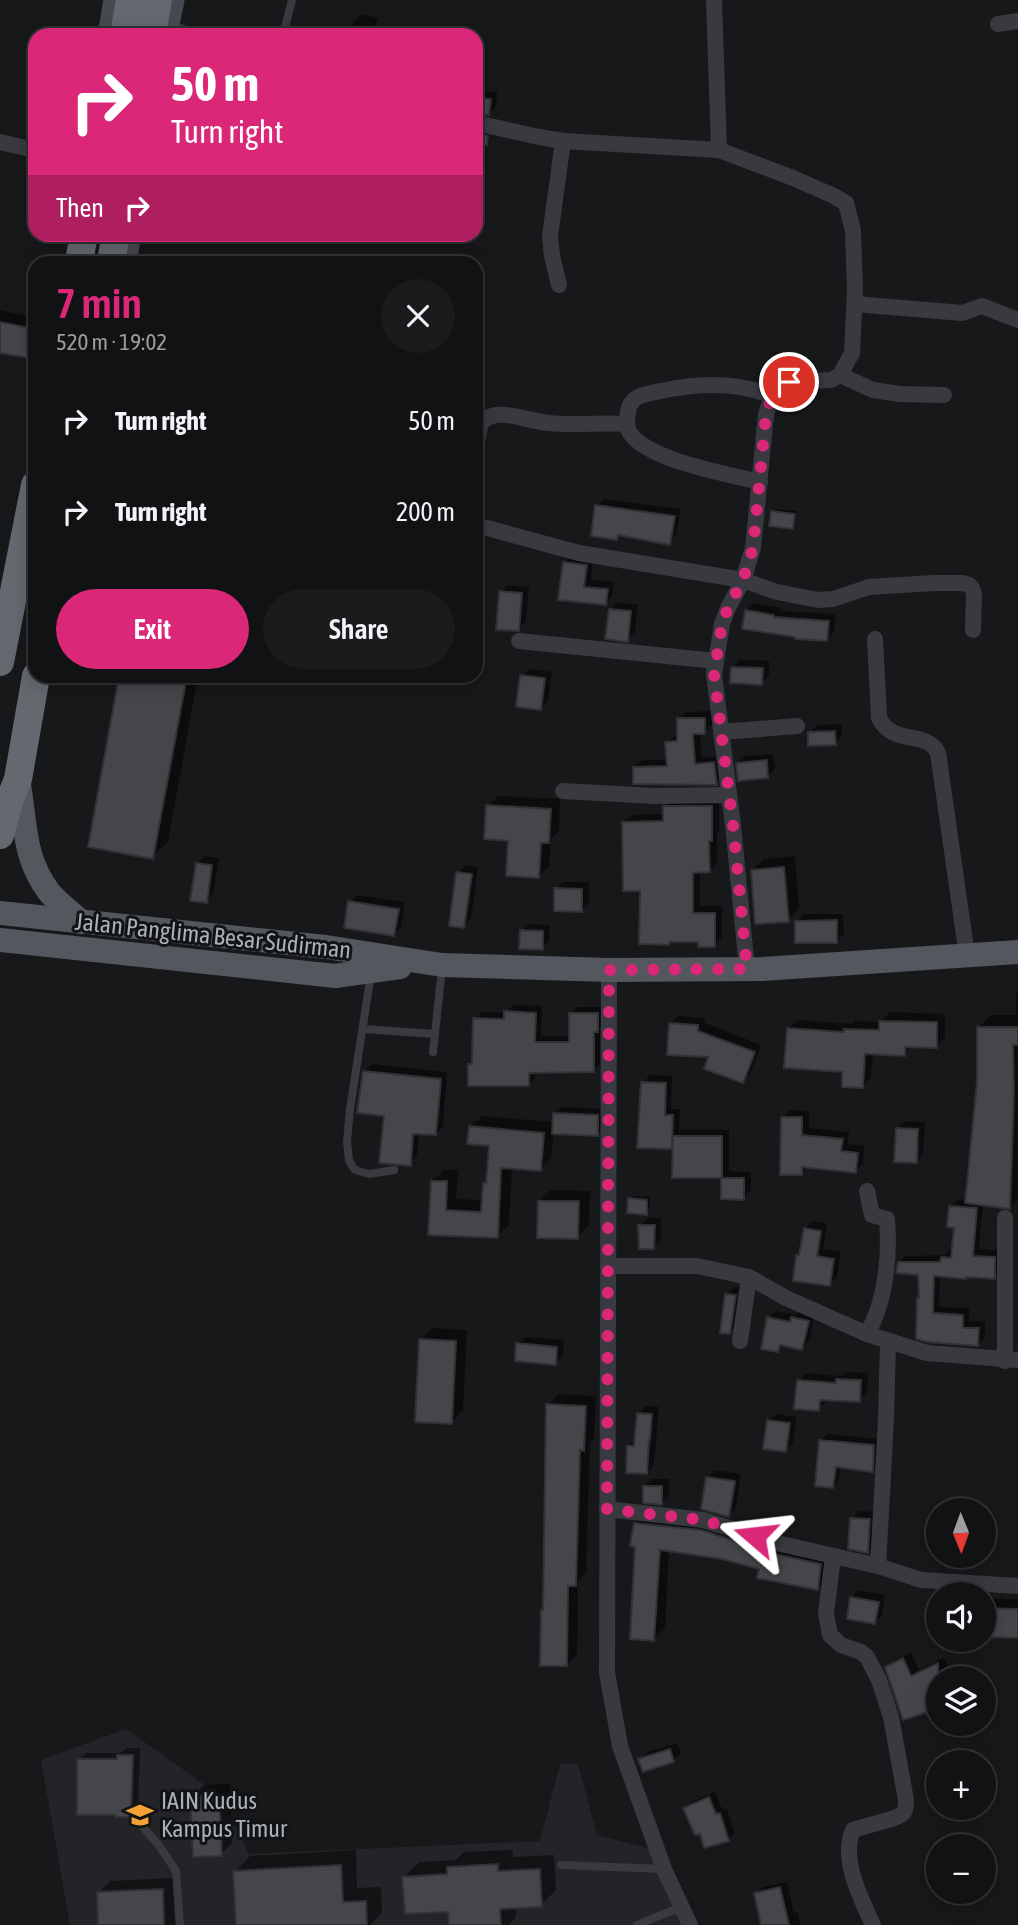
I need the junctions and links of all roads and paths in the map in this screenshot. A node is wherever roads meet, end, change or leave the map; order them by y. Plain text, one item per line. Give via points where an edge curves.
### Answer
1 (114, 0) edge
2 (131, 0) edge
3 (174, 0) edge
4 (292, 0) edge
5 (714, 0) edge
6 (1018, 21) edge
7 (998, 24) dead end
8 (165, 26) edge
9 (108, 28) edge
10 (125, 28) edge
11 (286, 28) edge
12 (483, 124) edge
13 (564, 141) junction
14 (0, 142) edge
15 (28, 148) edge
16 (719, 150) junction
17 (559, 285) dead end
18 (855, 304) junction
19 (1018, 320) edge
20 (840, 375) junction
21 (944, 395) dead end
22 (772, 396) junction
23 (483, 420) edge
24 (627, 424) junction
25 (760, 482) junction
26 (28, 520) edge
27 (483, 527) edge
28 (743, 580) junction
29 (972, 630) dead end
30 (875, 639) dead end
31 (519, 641) dead end
32 (716, 661) junction
33 (0, 662) edge
34 (35, 683) edge
35 (796, 726) dead end
36 (721, 732) junction
37 (18, 779) junction
38 (563, 791) dead end
39 (729, 795) junction
40 (0, 835) edge
41 (0, 913) edge
42 (81, 922) junction
43 (0, 931) edge
44 (0, 940) edge
45 (35, 944) junction
46 (1018, 952) edge
47 (967, 956) junction
48 (433, 965) junction
49 (747, 969) junction
50 (609, 970) junction
51 (371, 971) junction
52 (363, 1029) junction
53 (435, 1034) junction
54 (433, 1052) dead end
55 (394, 1170) dead end
56 (867, 1191) dead end
57 (1005, 1219) dead end
58 (608, 1266) junction
59 (749, 1277) junction
60 (867, 1334) junction
61 (740, 1341) dead end
62 (888, 1341) junction
63 (1011, 1361) edge
64 (607, 1509) junction
65 (833, 1556) junction
66 (878, 1566) junction
67 (1018, 1586) edge
68 (138, 1822) dead end
69 (561, 1865) dead end
70 (664, 1869) junction
71 (681, 1907) junction
72 (180, 1925) edge
73 (637, 1925) edge
74 (690, 1925) edge
75 (873, 1925) edge

1 - 9 street
2 - 10 highway
3 - 8 street
4 - 11 lane
5 - 16 street
6 - 7 street
12 - 13 street
13 - 16 street
13 - 17 street via 551,236
14 - 15 street
16 - 18 street via 846,203 853,231
18 - 19 street via 962,313 982,306
18 - 20 street via 852,353
20 - 21 street via 873,390
20 - 22 street via 831,380 780,384
22 - 24 street via 739,386 684,386 636,397 630,403
22 - 25 street
23 - 24 street via 506,415 552,424
24 - 25 street via 631,434 657,453
25 - 28 street via 753,548
26 - 33 highway
27 - 28 street via 579,553
28 - 29 street via 777,592 827,600 869,587 962,583 974,594
28 - 32 street via 722,624
30 - 47 street via 883,727 892,734 926,741 938,753
31 - 32 street
32 - 36 street
34 - 37 highway
35 - 36 street
36 - 39 street
37 - 40 highway
37 - 42 main road via 30,858 51,894
38 - 39 street
39 - 49 street
41 - 42 main road, Jalan Panglima Besar Sudirman
42 - 48 main road, Jalan Panglima Besar Sudirman via 326,947
43 - 45 main road
44 - 45 main road
45 - 51 main road, Jalan Panglima Besar Sudirman via 335,976
46 - 47 main road, Jalan Panglima Besar Sudirman
47 - 49 main road, Jalan Panglima Besar Sudirman
48 - 50 main road, Jalan Panglima Besar Sudirman
48 - 51 main road, Jalan Panglima Besar Sudirman
48 - 53 lane
49 - 50 main road, Jalan Panglima Besar Sudirman
50 - 58 street
51 - 52 lane
52 - 53 lane
52 - 55 lane via 346,1142 349,1161 355,1170 369,1174
53 - 54 lane
56 - 60 street via 872,1215 887,1219 888,1247 879,1304
57 - 63 street
58 - 59 street via 697,1266
58 - 64 street
59 - 60 street
59 - 61 street
60 - 62 street
62 - 63 street via 927,1353
62 - 66 street
64 - 65 street via 703,1520
64 - 70 street via 607,1672 620,1746
65 - 66 street
65 - 75 street via 826,1614 830,1635 841,1645 861,1651 879,1680 891,1717 906,1800 899,1817 867,1824 853,1830 849,1838 854,1879
66 - 67 street via 921,1580
68 - 72 lane via 176,1871
69 - 70 lane
70 - 71 street
71 - 73 lane
71 - 74 street

